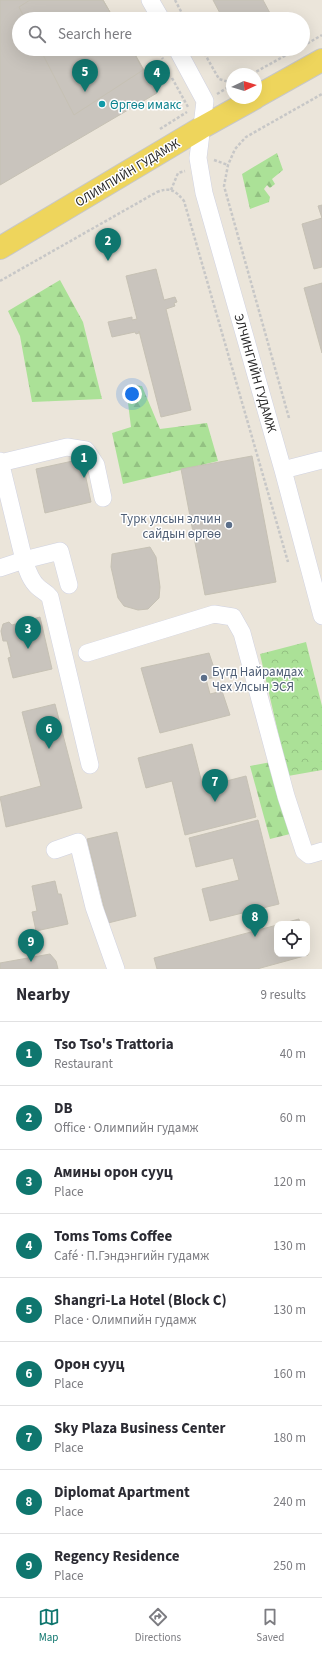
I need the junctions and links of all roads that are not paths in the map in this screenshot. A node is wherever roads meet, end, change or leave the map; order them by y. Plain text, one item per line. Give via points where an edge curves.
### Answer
1 (150, 0) edge
2 (157, 12) edge
3 (181, 56) edge
4 (322, 60) edge
5 (262, 94) edge
6 (244, 104) edge
7 (201, 128) junction
8 (0, 248) edge
9 (322, 460) edge
10 (0, 462) edge
11 (284, 470) junction
12 (103, 498) dead end
13 (24, 560) junction
14 (0, 568) edge
15 (69, 585) dead end
16 (322, 616) edge
17 (87, 653) dead end
18 (90, 765) dead end
19 (55, 850) dead end
20 (322, 851) edge
21 (116, 969) edge

1 - 2 street
3 - 7 street, ЭЛЧИНГИЙН ГУДАМЖ via 205,101
4 - 5 main road, ОЛИМПИЙН ГУДАМЖ
6 - 7 main road, ОЛИМПИЙН ГУДАМЖ
7 - 8 main road, ОЛИМПИЙН ГУДАМЖ
7 - 11 street, ЭЛЧИНГИЙН ГУДАМЖ via 198,158 204,193
9 - 11 street
10 - 12 street via 67,446 86,450 96,465
10 - 13 street
11 - 16 street, ЭЛЧИНГИЙН ГУДАМЖ
13 - 14 street
13 - 15 street via 60,551
13 - 18 street via 29,575 50,597
17 - 20 street via 214,614 233,617 242,633 286,796 304,851 309,855
19 - 21 street via 78,842 94,907

